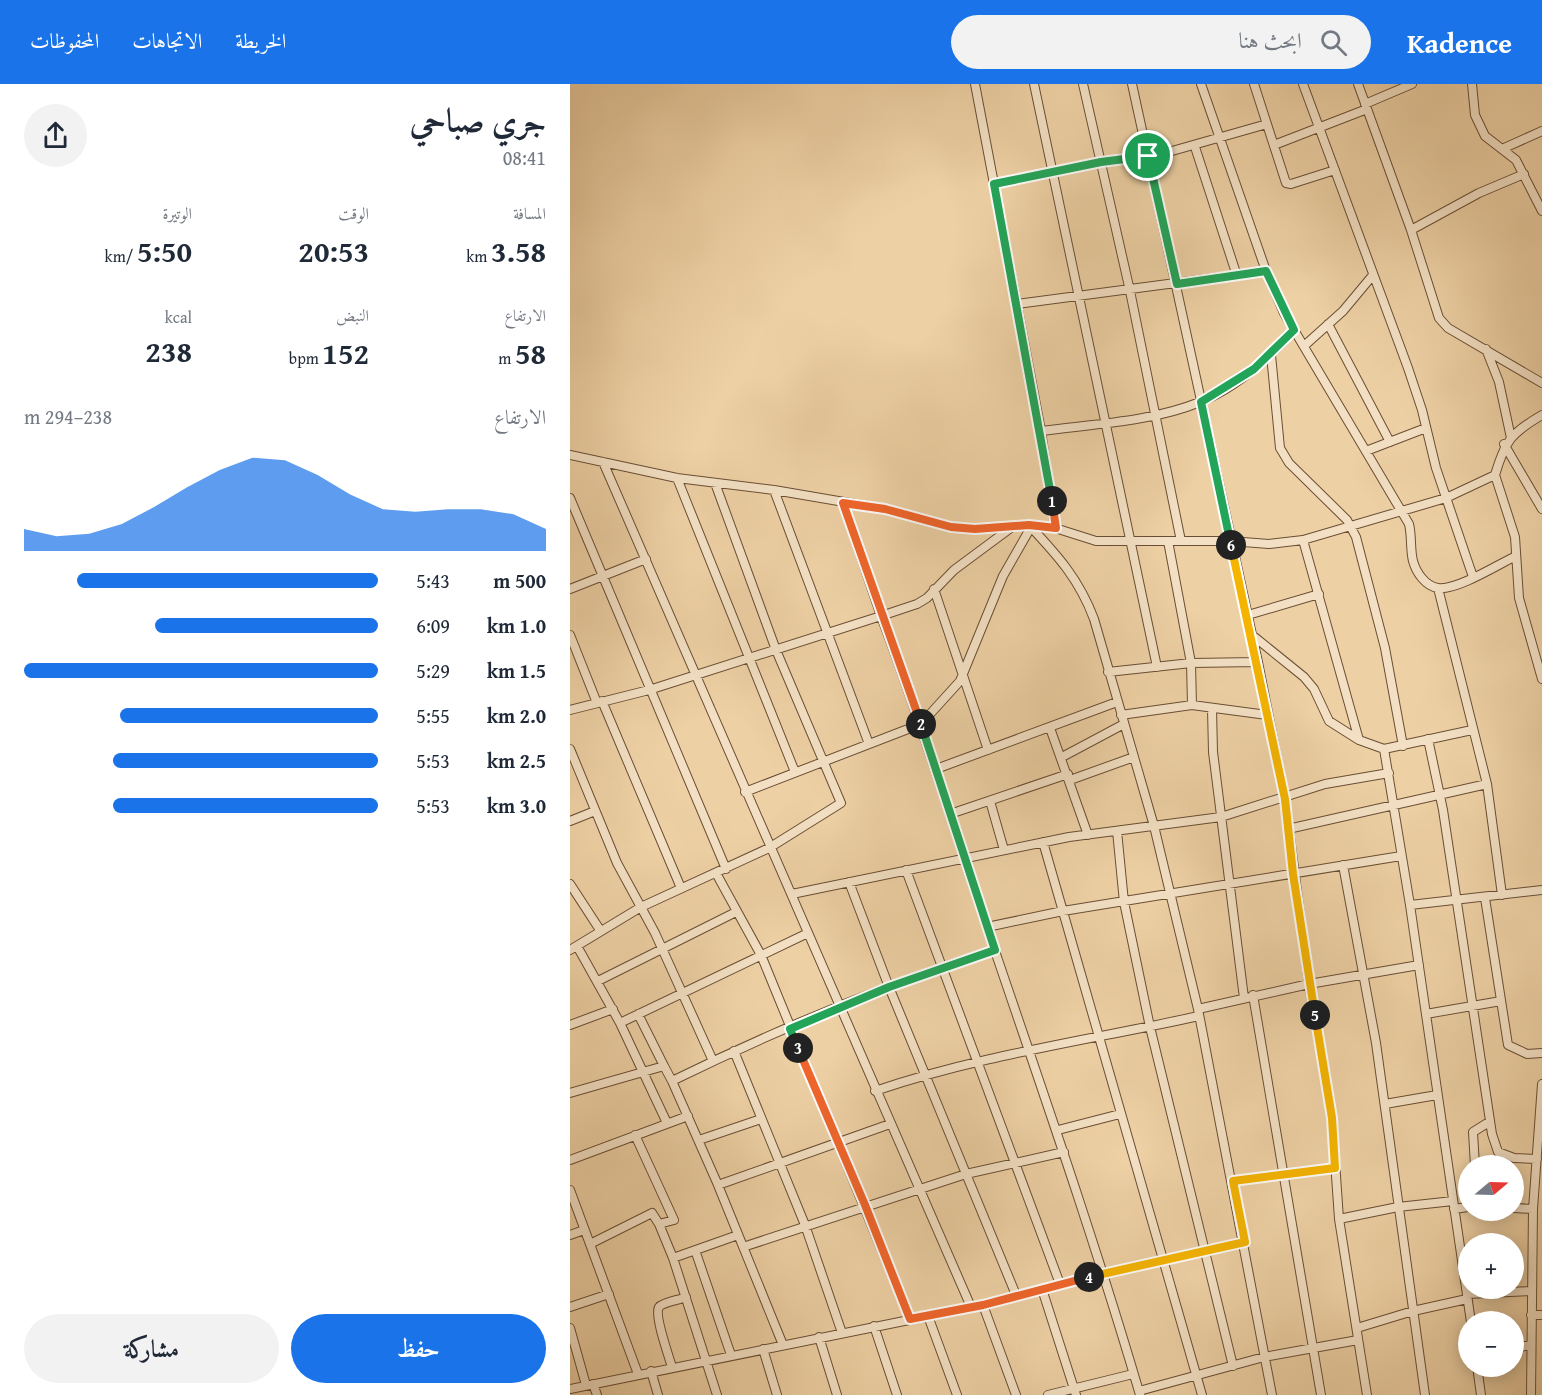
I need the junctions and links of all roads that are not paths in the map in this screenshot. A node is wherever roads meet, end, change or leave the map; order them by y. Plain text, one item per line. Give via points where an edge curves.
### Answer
1 (975, 84) edge
2 (1034, 84) edge
3 (1083, 84) edge
4 (1132, 84) edge
5 (1201, 84) edge
6 (1254, 84) edge
7 (1302, 84) edge
8 (1358, 84) edge
9 (1412, 84) edge
10 (1472, 84) edge
11 (1366, 106) junction
12 (1267, 124) junction
13 (1320, 128) junction
14 (1542, 131) edge
15 (1219, 139) junction
16 (1274, 145) junction
17 (1195, 147) junction
18 (1502, 149) junction
19 (1148, 156) junction
20 (1101, 162) junction
21 (1335, 170) junction
22 (1053, 172) junction
23 (1524, 174) junction
24 (994, 184) junction
25 (1542, 211) edge
26 (1411, 230) junction
27 (1266, 271) junction
28 (1372, 274) junction
29 (1237, 276) junction
30 (1177, 284) junction
31 (1130, 291) junction
32 (1080, 297) junction
33 (1017, 303) junction
34 (1328, 324) junction
35 (1294, 330) junction
36 (1304, 346) junction
37 (1486, 349) junction
38 (1271, 355) junction
39 (1542, 383) edge
40 (1201, 402) junction
41 (1154, 415) junction
42 (1542, 415) edge
43 (1107, 422) junction
44 (1426, 428) junction
45 (1041, 431) junction
46 (1511, 438) junction
47 (1390, 442) junction
48 (1504, 444) junction
49 (1366, 451) junction
50 (570, 454) edge
51 (603, 462) junction
52 (1495, 474) junction
53 (677, 478) junction
54 (715, 483) junction
55 (774, 490) junction
56 (570, 498) edge
57 (1446, 498) junction
58 (843, 503) junction
59 (1542, 508) edge
60 (1401, 511) junction
61 (1013, 526) junction
62 (1030, 526) junction
63 (1352, 527) junction
64 (1056, 528) junction
65 (1303, 540) junction
66 (1132, 541) junction
67 (1168, 541) junction
68 (1181, 541) junction
69 (1230, 541) junction
70 (1516, 556) junction
71 (646, 558) junction
72 (602, 575) junction
73 (1473, 577) junction
74 (1438, 588) junction
75 (570, 589) edge
76 (934, 589) junction
77 (1319, 594) junction
78 (1248, 615) junction
79 (881, 616) junction
80 (826, 634) junction
81 (570, 635) edge
82 (1252, 635) junction
83 (776, 650) junction
84 (748, 659) junction
85 (1258, 662) junction
86 (1191, 663) junction
87 (1157, 667) junction
88 (1540, 667) edge
89 (1108, 672) junction
90 (963, 674) junction
91 (697, 675) junction
92 (1542, 679) edge
93 (650, 690) junction
94 (599, 702) junction
95 (1117, 702) junction
96 (1192, 705) junction
97 (1212, 709) junction
98 (570, 710) edge
99 (1121, 715) junction
100 (1267, 715) junction
101 (921, 724) junction
102 (1124, 724) junction
103 (1050, 728) junction
104 (1472, 730) junction
105 (1428, 739) junction
106 (1359, 740) junction
107 (869, 744) junction
108 (1403, 746) junction
109 (570, 749) edge
110 (1384, 749) junction
111 (988, 750) junction
112 (1134, 757) junction
113 (1062, 758) junction
114 (822, 762) junction
115 (936, 769) junction
116 (795, 772) junction
117 (1389, 774) junction
118 (1069, 777) junction
119 (1487, 784) junction
120 (745, 792) junction
121 (1439, 794) junction
122 (1285, 799) junction
123 (990, 801) junction
124 (1393, 805) junction
125 (595, 811) junction
126 (950, 814) junction
127 (1221, 817) junction
128 (570, 820) edge
129 (1154, 826) junction
130 (1288, 829) junction
131 (1117, 831) junction
132 (1088, 835) junction
133 (1043, 842) junction
134 (769, 848) junction
135 (1004, 850) junction
136 (1401, 856) junction
137 (964, 858) junction
138 (1343, 866) junction
139 (726, 869) junction
140 (906, 870) junction
141 (716, 873) junction
142 (1293, 874) junction
143 (849, 882) junction
144 (570, 884) edge
145 (1228, 884) junction
146 (681, 888) junction
147 (1542, 890) edge
148 (792, 894) junction
149 (1169, 894) junction
150 (1502, 896) junction
151 (1485, 898) junction
152 (1457, 901) junction
153 (1124, 902) junction
154 (1410, 905) junction
155 (641, 907) junction
156 (1063, 911) junction
157 (736, 912) junction
158 (987, 927) junction
159 (600, 930) junction
160 (808, 933) junction
161 (574, 948) edge
162 (662, 949) junction
163 (995, 950) junction
164 (761, 955) junction
165 (1419, 965) junction
166 (942, 967) junction
167 (1364, 974) junction
168 (598, 981) junction
169 (1309, 984) junction
170 (889, 987) junction
171 (681, 993) junction
172 (1248, 997) junction
173 (1501, 1001) junction
174 (1472, 1006) junction
175 (840, 1007) junction
176 (613, 1009) junction
177 (1198, 1013) junction
178 (638, 1014) junction
179 (1426, 1014) junction
180 (620, 1023) junction
181 (570, 1025) edge
182 (1150, 1027) junction
183 (790, 1029) junction
184 (1100, 1038) junction
185 (1029, 1049) junction
186 (734, 1051) junction
187 (1542, 1053) edge
188 (714, 1061) junction
189 (979, 1062) junction
190 (664, 1066) junction
191 (644, 1071) junction
192 (926, 1074) junction
193 (672, 1081) junction
194 (1542, 1084) edge
195 (875, 1090) junction
196 (570, 1093) edge
197 (1437, 1095) junction
198 (1542, 1096) edge
199 (1385, 1104) junction
200 (1120, 1114) junction
201 (688, 1116) junction
202 (761, 1119) junction
203 (1489, 1122) junction
204 (667, 1123) junction
205 (890, 1124) junction
206 (1058, 1130) junction
207 (634, 1135) junction
208 (699, 1140) junction
209 (838, 1142) junction
210 (1064, 1152) junction
211 (1474, 1155) edge
212 (1537, 1159) junction
213 (570, 1160) edge
214 (1016, 1161) junction
215 (781, 1163) junction
216 (1335, 1168) junction
217 (1285, 1173) junction
218 (966, 1174) junction
219 (1233, 1181) junction
220 (718, 1185) junction
221 (920, 1188) junction
222 (570, 1190) edge
223 (865, 1205) junction
224 (1453, 1205) junction
225 (1536, 1205) edge
226 (1458, 1206) edge
227 (1398, 1207) junction
228 (1340, 1219) junction
229 (659, 1224) junction
230 (805, 1225) junction
231 (585, 1230) junction
232 (570, 1235) edge
233 (738, 1235) junction
234 (1458, 1238) edge
235 (1245, 1242) junction
236 (590, 1244) junction
237 (743, 1247) junction
238 (695, 1250) junction
239 (1206, 1250) junction
240 (674, 1258) junction
241 (1164, 1260) junction
242 (1104, 1274) junction
243 (1060, 1284) junction
244 (1042, 1289) junction
245 (1531, 1291) junction
246 (1524, 1292) edge
247 (609, 1294) junction
248 (1016, 1295) junction
249 (686, 1297) junction
250 (1459, 1299) edge
251 (983, 1305) junction
252 (970, 1307) junction
253 (570, 1308) edge
254 (1413, 1311) junction
255 (1531, 1315) junction
256 (1542, 1315) edge
257 (928, 1316) junction
258 (910, 1319) junction
259 (874, 1326) junction
260 (570, 1328) edge
261 (1357, 1328) junction
262 (842, 1333) junction
263 (819, 1337) junction
264 (1358, 1340) junction
265 (783, 1345) junction
266 (1531, 1346) junction
267 (1524, 1347) edge
268 (1312, 1348) junction
269 (763, 1349) junction
270 (731, 1355) junction
271 (1264, 1357) junction
272 (706, 1360) junction
273 (1233, 1366) junction
274 (672, 1367) junction
275 (651, 1371) junction
276 (638, 1374) junction
277 (1133, 1374) junction
278 (1196, 1375) junction
279 (1479, 1377) edge
280 (590, 1385) junction
281 (570, 1389) edge
282 (1075, 1392) edge
283 (1139, 1393) edge
284 (597, 1395) edge
285 (658, 1395) edge
286 (717, 1395) edge
287 (777, 1395) edge
288 (837, 1395) edge
289 (897, 1395) edge
290 (957, 1395) edge
291 (1016, 1395) edge
292 (1048, 1395) edge
293 (1202, 1395) edge
294 (1272, 1395) edge
295 (1321, 1395) edge
296 (1367, 1395) edge
297 (1425, 1395) edge
298 (1481, 1395) edge
299 (1531, 1395) edge

1 - 24 street
2 - 22 street
3 - 20 street
4 - 19 street
5 - 15 street
6 - 12 street
7 - 13 street
8 - 11 street
9 - 11 street
10 - 18 street via 1475,115 1485,136
11 - 13 street
11 - 26 street
12 - 15 street
12 - 16 street
13 - 16 street
13 - 21 street
14 - 18 street
15 - 17 street
15 - 27 street
16 - 21 street via 1286,183
17 - 19 street
17 - 29 street
18 - 23 street via 1516,160
19 - 20 street
19 - 30 street
20 - 22 street
20 - 31 street
21 - 28 street
22 - 24 street
22 - 32 street
23 - 25 street
23 - 26 street
24 - 33 street
26 - 37 street via 1439,318 1448,328
27 - 29 street
27 - 35 street
28 - 34 street
28 - 44 street
29 - 30 street
30 - 31 street
30 - 40 street
31 - 32 street
31 - 41 street
32 - 33 street
32 - 43 street
33 - 45 street
34 - 36 street
34 - 47 street
35 - 36 street
35 - 38 street
36 - 49 street
37 - 39 street
37 - 46 street via 1499,382
38 - 40 street
38 - 63 street via 1280,448 1289,463
40 - 41 street
40 - 69 street
41 - 43 street
41 - 68 street
42 - 46 street
43 - 45 street
43 - 66 street
44 - 47 street
44 - 57 street
45 - 64 street
46 - 48 street
47 - 49 street
48 - 52 street
48 - 59 street
49 - 60 street
50 - 51 street
51 - 53 street
51 - 71 street
52 - 57 street
52 - 70 street via 1515,537
53 - 54 street
53 - 84 street
54 - 55 street
54 - 83 street
55 - 58 street
55 - 80 street
56 - 72 street
57 - 60 street
57 - 73 street
58 - 61 street via 885,509 951,527
58 - 79 street
60 - 63 street
60 - 74 street via 1410,524 1418,573
61 - 62 street
61 - 76 street
62 - 64 street
62 - 89 street via 1066,565 1083,592
62 - 90 street via 1003,576
63 - 65 street
63 - 108 street via 1385,648
64 - 66 street via 1096,541
65 - 69 street via 1269,544
65 - 77 street
66 - 67 street
66 - 87 street
67 - 68 street
67 - 86 street
68 - 69 street
69 - 78 street
70 - 73 street
70 - 88 street via 1519,598
71 - 72 street
71 - 91 street
72 - 75 street
72 - 93 street
73 - 74 street
74 - 104 street
76 - 79 street via 917,604
76 - 90 street
77 - 78 street
77 - 106 street
78 - 82 street
79 - 80 street
79 - 101 street
80 - 83 street
80 - 107 street
81 - 94 street
82 - 85 street
82 - 106 street via 1304,677 1329,721
83 - 84 street
83 - 114 street
84 - 91 street
84 - 116 street
85 - 86 street
85 - 100 street
86 - 87 street
86 - 96 street
87 - 89 street
88 - 92 street
89 - 95 street
90 - 101 street
90 - 111 street
91 - 93 street
91 - 120 street
93 - 94 street
93 - 139 street
94 - 98 street
94 - 146 street
95 - 99 street
95 - 103 street
96 - 97 street
96 - 99 street
97 - 100 street
97 - 127 street
99 - 102 street
100 - 122 street
101 - 107 street
101 - 115 street
102 - 112 street
102 - 113 street
103 - 111 street
103 - 113 street
104 - 105 street
104 - 119 street
105 - 108 street
105 - 121 street
106 - 110 street
107 - 114 street
108 - 110 street
109 - 125 street
110 - 117 street
111 - 115 street
112 - 118 street
112 - 129 street
113 - 118 street
114 - 116 street
114 - 134 street via 841,803
115 - 126 street
116 - 120 street
117 - 122 street via 1325,784
117 - 124 street
118 - 123 street
118 - 132 street
119 - 121 street
119 - 150 street
120 - 134 street
121 - 124 street
121 - 152 street
122 - 127 street
122 - 130 street
123 - 126 street
123 - 135 street
124 - 130 street
124 - 136 street
125 - 128 street
125 - 155 street
126 - 137 street
127 - 129 street
127 - 145 street
129 - 131 street
129 - 149 street
130 - 142 street
131 - 132 street
131 - 153 street
132 - 133 street
133 - 135 street
133 - 156 street
134 - 139 street
134 - 148 street
135 - 137 street
136 - 138 street
136 - 154 street
137 - 140 street
137 - 158 street
138 - 142 street
138 - 167 street
139 - 141 street
140 - 143 street
140 - 166 street
141 - 146 street
141 - 157 street
142 - 145 street
142 - 169 street
143 - 148 street
143 - 170 street
144 - 159 street
145 - 149 street
145 - 172 street
146 - 155 street
147 - 150 street
148 - 160 street
149 - 153 street
149 - 177 street
150 - 151 street
151 - 152 street
151 - 173 street
152 - 154 street
152 - 174 street
153 - 156 street
153 - 182 street
154 - 165 street
155 - 159 street
155 - 162 street
156 - 158 street
156 - 184 street
157 - 162 street
157 - 164 street
158 - 163 street
159 - 161 street
160 - 164 street
160 - 175 street
161 - 168 street
162 - 168 street
162 - 171 street
163 - 166 street
163 - 185 street
164 - 171 street
164 - 183 street
165 - 167 street
165 - 179 street
166 - 170 street
166 - 189 street
167 - 169 street
167 - 199 street
168 - 176 street
169 - 172 street
169 - 216 street via 1332,1118
170 - 175 street
170 - 192 street
171 - 178 street
171 - 188 street
172 - 177 street
172 - 217 street
173 - 174 street
173 - 187 street via 1508,1046 1527,1054
174 - 179 street
174 - 203 street
175 - 183 street
175 - 195 street
176 - 180 street
176 - 181 street
177 - 182 street
177 - 219 street
178 - 180 street
178 - 190 street
179 - 197 street
180 - 191 street
182 - 184 street
182 - 239 street
183 - 186 street
183 - 209 street
184 - 185 street via 1080,1038
184 - 200 street
185 - 189 street
185 - 206 street
186 - 188 street
186 - 202 street
188 - 193 street
189 - 192 street
189 - 214 street
190 - 191 street
190 - 193 street
191 - 196 street
191 - 204 street
192 - 195 street
192 - 218 street
193 - 201 street
194 - 198 street
195 - 205 street
197 - 199 street
197 - 224 street
198 - 212 street
199 - 227 street
200 - 206 street
200 - 241 street
201 - 204 street
201 - 208 street
202 - 208 street
202 - 215 street
203 - 211 street via 1473,1132
203 - 212 street via 1498,1152 1514,1158
204 - 207 street
205 - 209 street
205 - 221 street
206 - 210 street
207 - 213 street
207 - 229 street via 674,1220
208 - 220 street
209 - 215 street
209 - 223 street
210 - 214 street
210 - 242 street
212 - 225 street
214 - 218 street
214 - 243 street
215 - 220 street
215 - 230 street
216 - 217 street
216 - 228 street
217 - 219 street
217 - 268 street
218 - 221 street
218 - 248 street
219 - 235 street
220 - 233 street
221 - 223 street
221 - 252 street
222 - 231 street
223 - 230 street
223 - 258 street
224 - 226 street
224 - 227 street
224 - 234 street
225 - 245 street
227 - 228 street
227 - 254 street
228 - 261 street
229 - 236 street via 652,1213
229 - 240 street
230 - 237 street
230 - 262 street
231 - 232 street
231 - 236 street
233 - 237 street
233 - 238 street
235 - 239 street
235 - 271 street
236 - 247 street
237 - 265 street
238 - 240 street
238 - 270 street
239 - 241 street
239 - 273 street
240 - 249 street
241 - 242 street
241 - 278 street
242 - 243 street
242 - 277 street
243 - 244 street
244 - 248 street
244 - 282 street
245 - 246 street
245 - 255 street
247 - 253 street
247 - 276 street
248 - 251 street
249 - 272 street
249 - 274 street via 658,1310
250 - 254 street
251 - 252 street
251 - 291 street
252 - 257 street
254 - 261 street
254 - 297 street
255 - 256 street
255 - 266 street
257 - 258 street
257 - 290 street
258 - 259 street
259 - 262 street
259 - 289 street
260 - 280 street
261 - 264 street
262 - 263 street
263 - 265 street
263 - 288 street
264 - 268 street
264 - 296 street
265 - 269 street
266 - 267 street
266 - 299 street
268 - 271 street
268 - 295 street
269 - 270 street
269 - 287 street
270 - 272 street
271 - 273 street
271 - 294 street
272 - 274 street
272 - 286 street
273 - 278 street
274 - 275 street
275 - 276 street
275 - 285 street
276 - 280 street
277 - 282 street
277 - 283 street
278 - 283 street
278 - 293 street
279 - 298 street
280 - 281 street
280 - 284 street
282 - 292 street

